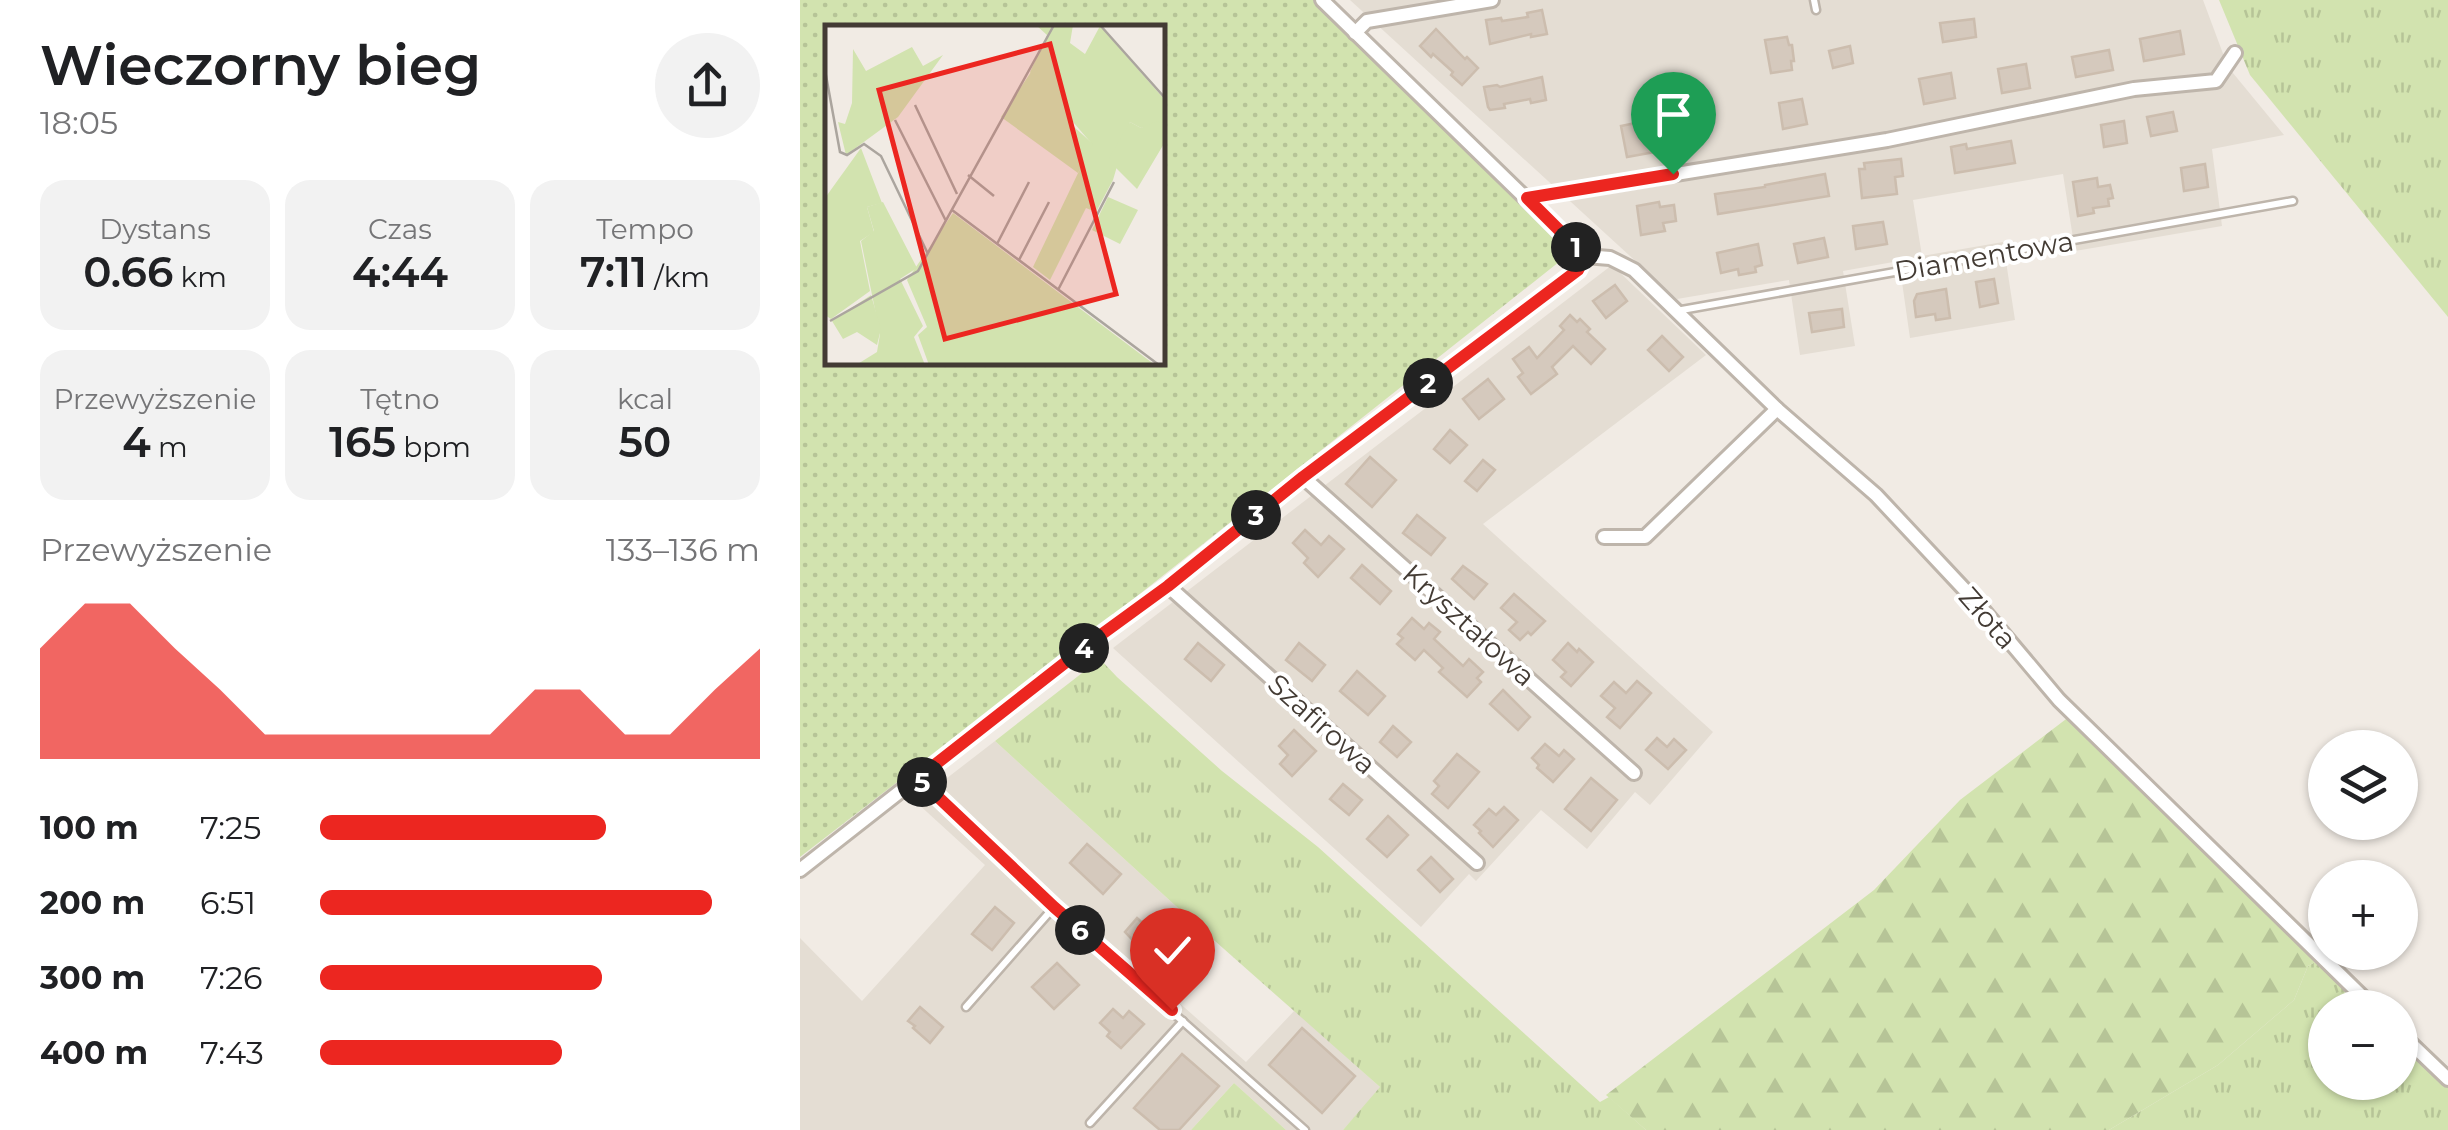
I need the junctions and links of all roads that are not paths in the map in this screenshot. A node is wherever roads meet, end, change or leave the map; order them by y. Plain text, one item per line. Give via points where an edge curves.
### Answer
1 (1322, 0) edge
2 (1492, 0) edge
3 (1814, 0) edge
4 (1816, 10) dead end
5 (1355, 33) junction
6 (2234, 54) dead end
7 (1527, 198) junction
8 (2294, 201) dead end
9 (1585, 256) junction
10 (1674, 311) junction
11 (1777, 409) junction
12 (1303, 477) junction
13 (1604, 536) dead end
14 (1168, 586) junction
15 (1634, 773) dead end
16 (918, 778) junction
17 (1477, 863) dead end
18 (800, 870) edge
19 (1054, 907) junction
20 (2356, 990) edge
21 (966, 1007) dead end
22 (1184, 1020) junction
23 (2418, 1051) edge
24 (2448, 1080) edge
25 (1090, 1123) dead end
26 (1303, 1129) edge

1 - 5 street
2 - 5 street via 1367,21
3 - 4 lane
5 - 7 street
6 - 7 street via 2216,81 2134,89 1887,140
7 - 9 street
8 - 10 lane, Diamentowa
9 - 10 street, Złota via 1634,270
9 - 12 street via 1578,270
10 - 11 street, Złota
11 - 13 street via 1645,537
11 - 20 street, Złota via 1876,494 2059,700
12 - 14 street
12 - 15 street, Kryształowa
14 - 16 street
14 - 17 street, Szafirowa
16 - 18 street
16 - 19 lane
19 - 21 lane
19 - 22 lane
22 - 25 lane
22 - 26 lane
23 - 24 street

